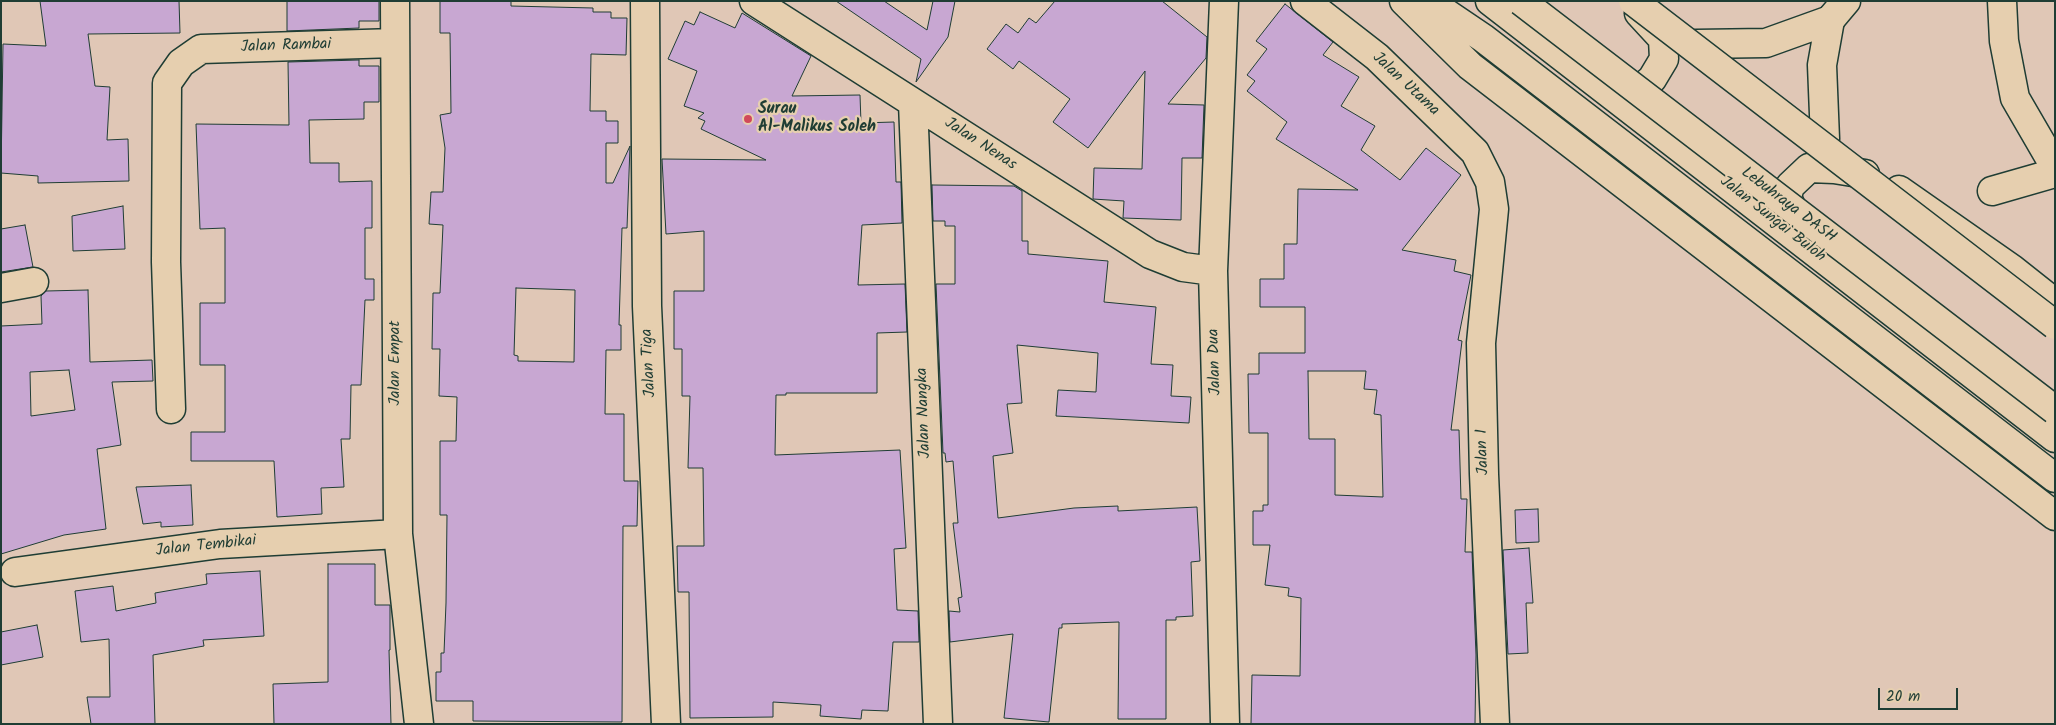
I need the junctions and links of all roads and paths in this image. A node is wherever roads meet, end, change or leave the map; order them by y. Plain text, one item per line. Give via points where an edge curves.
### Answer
1 (395, 1) edge
2 (645, 1) edge
3 (754, 1) edge
4 (1224, 1) edge
5 (1305, 1) edge
6 (1404, 1) edge
7 (1428, 1) edge
8 (1490, 1) edge
9 (1521, 1) edge
10 (1628, 1) edge
11 (1632, 1) edge
12 (1641, 1) edge
13 (2002, 1) edge
14 (1838, 11) edge
15 (395, 43) junction
16 (1696, 44) junction
17 (1609, 93) junction
18 (912, 102) junction
19 (1825, 138) junction
20 (2055, 167) edge
21 (2055, 173) edge
22 (1880, 177) junction
23 (1490, 182) joint
24 (1992, 191) dead end
25 (1806, 246) junction
26 (1213, 271) junction
27 (34, 282) dead end
28 (1, 288) edge
29 (2055, 303) edge
30 (2055, 325) edge
31 (171, 409) dead end
32 (2055, 410) edge
33 (2055, 438) edge
34 (2055, 478) edge
35 (2055, 516) edge
36 (398, 534) junction
37 (15, 572) dead end
38 (419, 724) edge
39 (666, 724) edge
40 (938, 724) edge
41 (1225, 724) edge
42 (1495, 724) edge

1 - 15 main road, Jalan Empat
2 - 39 main road, Jalan Tiga via 647,306
3 - 18 main road, Jalan Nenas
4 - 26 main road, Jalan Dua
5 - 23 main road, Jalan Utama via 1377,57 1475,152
6 - 35 main road via 1470,66
7 - 34 main road via 1483,38
8 - 17 main road, Jalan Sungai Buloh
9 - 32 main road, Lebuhraya DASH, bridge
10 - 17 main road via 1663,39 1664,59 1652,79 1632,96
11 - 30 main road, bridge
12 - 16 main road
13 - 20 main road via 2004,41 2015,98
14 - 16 main road via 1766,43
14 - 19 main road via 1822,65
15 - 31 main road, Jalan Rambai via 202,49 181,62 167,83 166,262
15 - 36 main road, Jalan Empat
16 - 19 main road
17 - 25 main road, Jalan Sungai Buloh
18 - 26 main road, Jalan Nenas via 1150,254 1183,267
18 - 40 main road, Jalan Nangka
19 - 22 main road
21 - 24 main road
22 - 25 main road via 1809,168 1802,174 1790,186 1787,197
22 - 29 main road
23 - 42 main road, Jalan 1 via 1494,209 1481,343
25 - 33 main road, Jalan Sungai Buloh
26 - 41 main road, Jalan Dua
27 - 28 main road
36 - 37 main road, Jalan Tembikai via 220,544
36 - 38 main road, Jalan Empat

